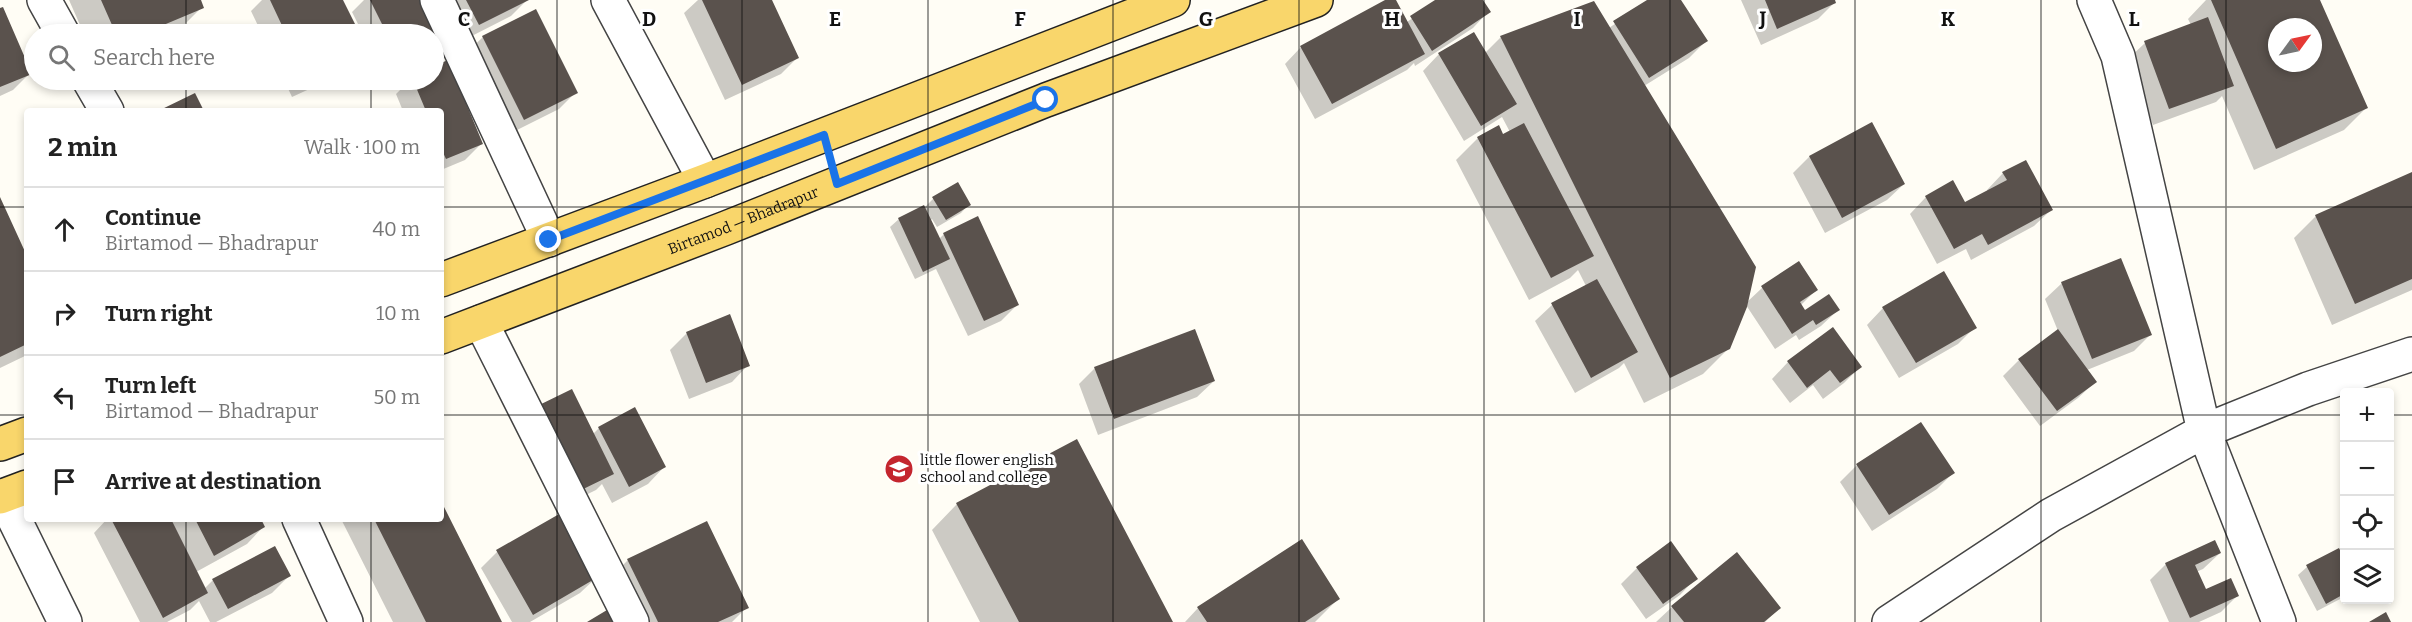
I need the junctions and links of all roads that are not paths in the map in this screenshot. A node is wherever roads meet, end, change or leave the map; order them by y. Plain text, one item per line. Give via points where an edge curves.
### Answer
1 (44, 0) edge
2 (437, 0) edge
3 (608, 0) edge
4 (1173, 0) edge
5 (1316, 0) edge
6 (2094, 0) edge
7 (57, 24) edge
8 (95, 90) edge
9 (105, 108) edge
10 (824, 135) junction
11 (705, 181) junction
12 (837, 184) junction
13 (549, 240) junction
14 (444, 278) edge
15 (481, 322) junction
16 (444, 336) edge
17 (2412, 354) edge
18 (2204, 431) junction
19 (24, 435) edge
20 (0, 444) edge
21 (10, 493) edge
22 (300, 522) edge
23 (65, 622) edge
24 (346, 622) edge
25 (632, 622) edge
26 (1889, 622) edge
27 (2279, 622) edge

1 - 7 street
2 - 13 street
3 - 11 street
4 - 10 main road
5 - 12 main road, Birtamod — Bhadrapur via 1046,100
6 - 18 street via 2118,56
8 - 9 street
10 - 11 main road
10 - 12 main road
11 - 13 main road
12 - 15 main road, Birtamod — Bhadrapur
13 - 14 main road
15 - 16 main road, Birtamod — Bhadrapur
15 - 25 street
17 - 18 street via 2308,389
18 - 26 street via 2051,515
18 - 27 street
19 - 20 main road
21 - 23 street
22 - 24 street

